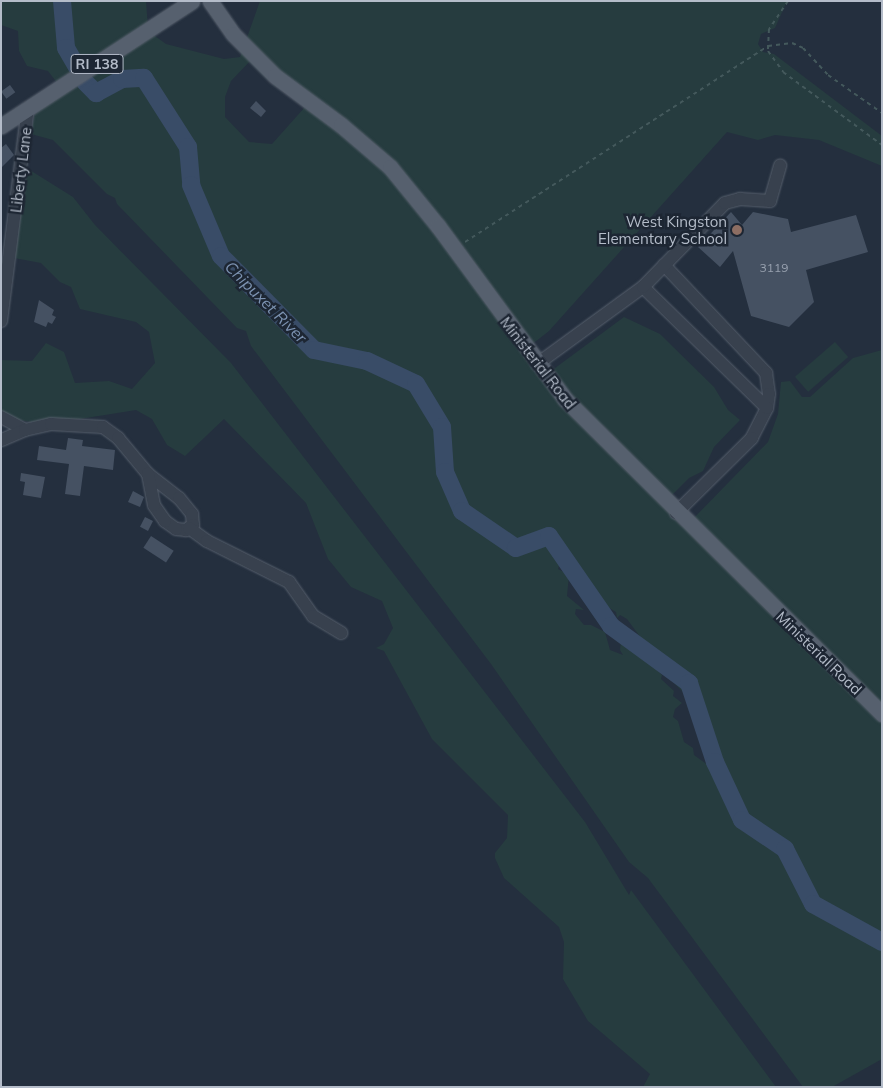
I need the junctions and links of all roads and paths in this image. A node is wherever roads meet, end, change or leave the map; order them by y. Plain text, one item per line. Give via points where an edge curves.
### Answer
1 (192, 1) edge
2 (210, 1) edge
3 (788, 1) edge
4 (768, 46) junction
5 (28, 108) junction
6 (882, 113) edge
7 (3, 122) edge
8 (882, 145) edge
9 (780, 165) dead end
10 (1, 220) edge
11 (15, 221) junction
12 (455, 248) junction
13 (664, 265) junction
14 (643, 287) junction
15 (1, 321) edge
16 (537, 364) junction
17 (767, 408) junction
18 (1, 417) edge
19 (25, 430) junction
20 (1, 440) edge
21 (148, 474) junction
22 (676, 513) junction
23 (190, 528) junction
24 (341, 633) dead end
25 (882, 714) edge

1 - 5 main road, RI 138
2 - 12 main road, Ministerial Road via 233,34 275,76 341,125 390,167
3 - 4 path via 769,29
4 - 6 path via 792,43 803,48 828,75
4 - 8 path via 782,72
4 - 12 path
5 - 7 main road, RI 138
5 - 11 street, Liberty Lane
9 - 13 street via 770,201 740,199 725,203
10 - 11 street
11 - 15 street, Liberty Lane
12 - 16 main road, Ministerial Road
13 - 14 street
13 - 17 street via 766,373
14 - 16 street
14 - 17 street
16 - 22 main road, Ministerial Road via 591,429
17 - 22 street via 752,438
18 - 19 street
19 - 20 street
19 - 21 street via 52,424 102,427 118,438
21 - 23 street via 179,498 192,514 193,525
21 - 23 street via 154,505 164,521 176,529
22 - 25 main road, Ministerial Road
23 - 24 street via 207,541 289,582 313,616

